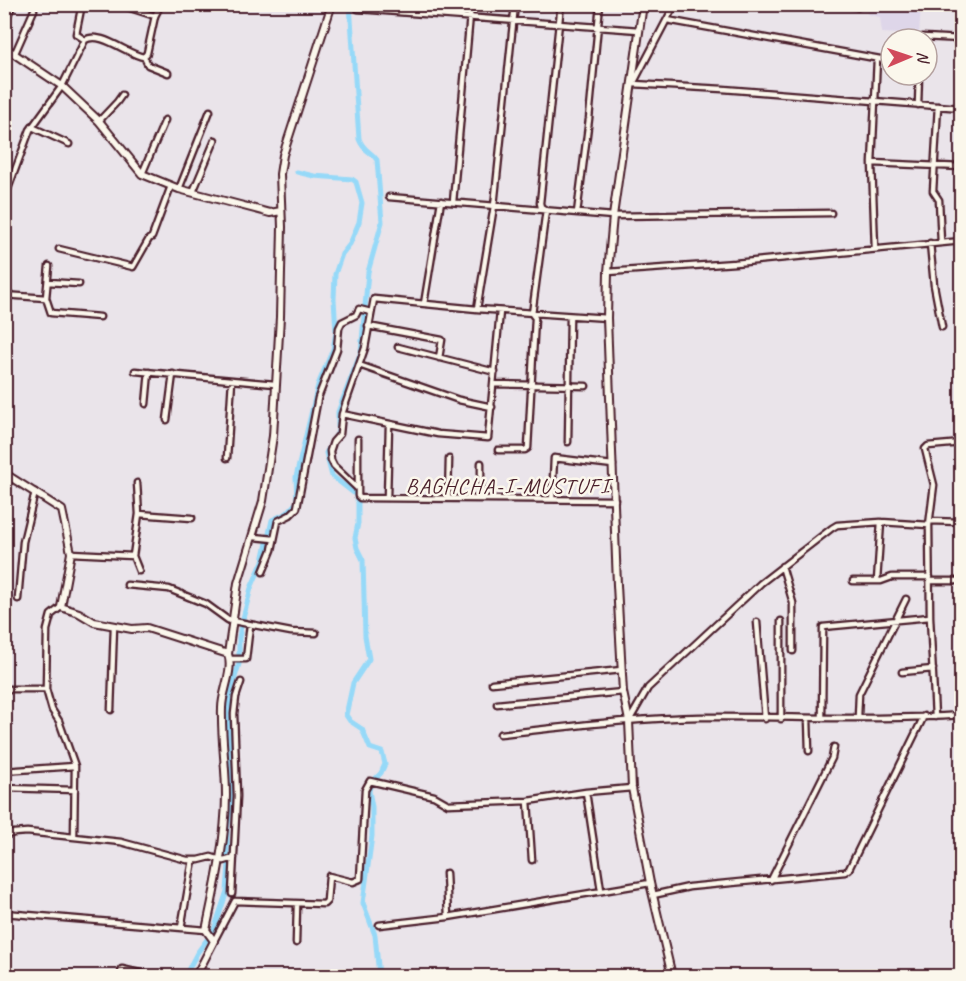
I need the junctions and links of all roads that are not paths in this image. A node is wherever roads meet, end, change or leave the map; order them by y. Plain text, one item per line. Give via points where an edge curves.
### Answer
1 (13, 4) edge
2 (82, 4) edge
3 (118, 4) edge
4 (161, 4) edge
5 (332, 4) edge
6 (471, 4) edge
7 (515, 4) edge
8 (561, 4) edge
9 (600, 4) edge
10 (643, 4) edge
11 (675, 4) edge
12 (844, 4) edge
13 (126, 6) edge
14 (858, 8) dead end
15 (358, 9) dead end
16 (34, 10) dead end
17 (155, 16) junction
18 (470, 17) junction
19 (667, 20) junction
20 (513, 21) junction
21 (4, 23) edge
22 (560, 24) junction
23 (598, 27) junction
24 (639, 30) junction
25 (939, 38) edge
26 (962, 39) edge
27 (85, 40) junction
28 (4, 47) edge
29 (15, 53) junction
30 (144, 57) junction
31 (877, 59) joint
32 (168, 73) dead end
33 (633, 84) junction
34 (62, 86) junction
35 (919, 87) edge
36 (122, 95) dead end
37 (874, 103) junction
38 (918, 105) junction
39 (939, 106) junction
40 (962, 108) edge
41 (210, 111) dead end
42 (165, 120) dead end
43 (99, 121) junction
44 (32, 127) junction
45 (215, 140) dead end
46 (69, 144) dead end
47 (872, 163) junction
48 (935, 165) junction
49 (962, 167) edge
50 (142, 174) junction
51 (171, 186) junction
52 (179, 189) junction
53 (194, 192) junction
54 (4, 197) edge
55 (389, 197) dead end
56 (441, 201) junction
57 (453, 202) junction
58 (494, 206) junction
59 (546, 210) junction
60 (281, 211) junction
61 (577, 213) junction
62 (831, 213) dead end
63 (613, 216) junction
64 (961, 241) edge
65 (930, 243) junction
66 (941, 243) junction
67 (59, 249) dead end
68 (875, 249) junction
69 (962, 250) edge
70 (49, 266) dead end
71 (608, 272) junction
72 (48, 282) junction
73 (79, 284) dead end
74 (4, 295) edge
75 (46, 298) junction
76 (424, 304) junction
77 (477, 309) junction
78 (501, 311) junction
79 (371, 312) junction
80 (532, 314) junction
81 (100, 316) dead end
82 (570, 316) junction
83 (607, 318) junction
84 (368, 326) junction
85 (942, 327) dead end
86 (398, 347) dead end
87 (439, 358) junction
88 (359, 365) junction
89 (135, 371) dead end
90 (149, 372) junction
91 (495, 372) junction
92 (173, 374) junction
93 (232, 380) junction
94 (275, 384) junction
95 (494, 384) junction
96 (531, 385) junction
97 (568, 386) junction
98 (586, 386) dead end
99 (146, 404) dead end
100 (492, 407) junction
101 (342, 414) junction
102 (167, 420) dead end
103 (389, 425) junction
104 (358, 439) dead end
105 (568, 442) dead end
106 (962, 443) edge
107 (498, 450) dead end
108 (227, 458) dead end
109 (449, 459) dead end
110 (481, 463) dead end
111 (613, 465) junction
112 (4, 472) edge
113 (137, 483) dead end
114 (358, 489) junction
115 (35, 492) junction
116 (387, 497) junction
117 (448, 498) junction
118 (481, 498) junction
119 (552, 499) junction
120 (615, 500) junction
121 (140, 514) junction
122 (192, 518) dead end
123 (881, 522) junction
124 (962, 522) edge
125 (930, 523) junction
126 (254, 537) junction
127 (274, 539) junction
128 (71, 553) junction
129 (133, 556) junction
130 (782, 566) junction
131 (139, 571) dead end
132 (263, 572) dead end
133 (930, 579) junction
134 (853, 581) dead end
135 (878, 581) junction
136 (962, 581) edge
137 (126, 585) dead end
138 (18, 599) dead end
139 (906, 599) dead end
140 (61, 607) junction
141 (930, 617) junction
142 (896, 619) junction
143 (236, 621) junction
144 (781, 621) dead end
145 (757, 622) dead end
146 (248, 624) junction
147 (114, 626) junction
148 (316, 633) dead end
149 (793, 651) dead end
150 (231, 657) junction
151 (933, 669) junction
152 (622, 670) junction
153 (902, 672) dead end
154 (241, 682) dead end
155 (492, 683) dead end
156 (4, 688) edge
157 (46, 689) junction
158 (623, 692) junction
159 (496, 704) dead end
160 (111, 710) dead end
161 (962, 715) edge
162 (924, 716) junction
163 (858, 717) junction
164 (935, 717) junction
165 (822, 718) junction
166 (765, 719) junction
167 (781, 719) junction
168 (808, 719) junction
169 (629, 721) junction
170 (500, 734) dead end
171 (834, 747) dead end
172 (809, 751) dead end
173 (75, 766) junction
174 (4, 771) edge
175 (4, 788) edge
176 (632, 788) junction
177 (75, 790) junction
178 (586, 792) junction
179 (228, 796) junction
180 (237, 796) junction
181 (528, 801) junction
182 (4, 836) edge
183 (74, 836) junction
184 (233, 858) junction
185 (193, 860) junction
186 (532, 860) dead end
187 (221, 861) junction
188 (446, 873) dead end
189 (771, 880) junction
190 (650, 883) junction
191 (601, 890) junction
192 (232, 894) dead end
193 (653, 895) junction
194 (297, 905) junction
195 (4, 912) edge
196 (448, 917) junction
197 (379, 925) dead end
198 (181, 928) junction
199 (210, 936) junction
200 (296, 943) dead end
201 (672, 974) edge
202 (120, 976) edge
203 (153, 976) edge
204 (196, 976) edge
205 (644, 976) edge

1 - 21 street
2 - 27 street via 76,34
3 - 13 street
4 - 17 street
5 - 60 street via 283,155
6 - 18 street
7 - 20 street
8 - 22 street
9 - 23 street
10 - 24 street
11 - 19 street
12 - 14 street
13 - 17 street
15 - 18 street
16 - 29 street
17 - 30 street
18 - 20 street
18 - 57 street
19 - 31 street
19 - 33 street
20 - 22 street
20 - 58 street
22 - 23 street
22 - 59 street via 540,203
23 - 24 street
23 - 61 street
24 - 33 street
25 - 26 street
27 - 30 street via 99,38
27 - 34 street
28 - 29 street
29 - 34 street
30 - 32 street via 148,65
31 - 37 street
33 - 37 street
33 - 63 street
34 - 43 street
34 - 44 street
35 - 38 street
36 - 43 street
37 - 38 street
37 - 47 street
38 - 39 street
39 - 40 street
39 - 48 street
41 - 52 street
42 - 50 street
43 - 50 street
44 - 46 street
44 - 54 street
45 - 53 street
47 - 48 street
47 - 68 street
48 - 49 street
48 - 66 street via 933,191 939,200
50 - 51 street
51 - 52 street
51 - 67 street via 152,237 133,267
52 - 53 street
53 - 60 street via 270,213
55 - 56 street
56 - 57 street
56 - 76 street
57 - 58 street
58 - 59 street
58 - 77 street
59 - 61 street
59 - 80 street
60 - 94 street
61 - 63 street
62 - 63 street
63 - 71 street
64 - 66 street
64 - 69 street
65 - 66 street
65 - 68 street
65 - 85 street
68 - 71 street
70 - 72 street
71 - 83 street
72 - 73 street
72 - 75 street
74 - 75 street
75 - 81 street via 51,313
76 - 77 street
76 - 79 street via 374,299
77 - 78 street
78 - 80 street
78 - 91 street
79 - 84 street
79 - 127 street via 359,309 339,328 337,349 318,398 297,508 278,521
80 - 82 street
80 - 96 street via 535,318
82 - 83 street
82 - 97 street
83 - 111 street
84 - 87 street via 442,340
84 - 88 street
86 - 87 street
87 - 91 street
88 - 100 street via 459,400
88 - 101 street
89 - 90 street
90 - 92 street
90 - 99 street
91 - 95 street
92 - 93 street
92 - 102 street
93 - 94 street
93 - 108 street
94 - 126 street via 273,436
95 - 96 street
95 - 100 street
96 - 97 street
96 - 107 street via 527,449
97 - 98 street
97 - 105 street
100 - 103 street via 486,438
101 - 103 street
101 - 114 street via 340,434 333,442 330,460
103 - 116 street
104 - 114 street
106 - 125 street via 926,446 934,485
109 - 117 street
110 - 118 street
111 - 119 street via 554,458
111 - 120 street
112 - 115 street
113 - 121 street
114 - 116 street via 358,497
115 - 128 street via 62,510
115 - 138 street via 23,542
116 - 117 street
117 - 118 street
118 - 119 street
119 - 120 street
120 - 152 street
121 - 122 street
121 - 129 street
123 - 125 street
123 - 130 street via 837,525
123 - 135 street
124 - 125 street
125 - 133 street
126 - 127 street
126 - 143 street via 238,583
127 - 132 street
128 - 129 street
128 - 140 street
129 - 131 street
130 - 149 street via 793,603
130 - 169 street via 648,688
133 - 135 street via 892,577
133 - 136 street
133 - 141 street
134 - 135 street
137 - 143 street via 170,590
139 - 142 street
140 - 147 street
140 - 157 street via 51,615 47,630
141 - 142 street
141 - 151 street
142 - 163 street via 859,694
142 - 165 street via 823,627
143 - 146 street
143 - 150 street
144 - 167 street
145 - 166 street
146 - 148 street
146 - 150 street via 246,659
147 - 150 street via 147,628
147 - 160 street
150 - 179 street via 222,707
151 - 153 street
151 - 164 street
152 - 155 street
152 - 158 street
154 - 180 street via 234,714
156 - 157 street
157 - 173 street
158 - 159 street
158 - 169 street
161 - 164 street
162 - 163 street
162 - 164 street
162 - 189 street via 849,869
163 - 165 street
165 - 168 street
166 - 167 street
166 - 169 street
167 - 168 street
168 - 172 street
169 - 170 street
169 - 176 street
171 - 189 street
173 - 174 street
173 - 177 street
175 - 177 street
176 - 178 street
176 - 190 street
177 - 183 street
178 - 181 street
178 - 191 street
179 - 180 street
179 - 187 street
180 - 184 street
181 - 186 street
181 - 194 street via 448,804 434,796 370,782 365,790 360,879 353,882 329,876 327,903
182 - 183 street via 27,832
183 - 185 street via 121,842
184 - 187 street
184 - 192 street
185 - 187 street via 211,857
185 - 198 street
187 - 199 street
188 - 196 street
189 - 193 street via 689,887
190 - 191 street
190 - 193 street
191 - 196 street
193 - 201 street
194 - 199 street via 235,901
194 - 200 street
195 - 198 street
196 - 197 street
198 - 199 street
199 - 204 street
201 - 205 street
202 - 203 street via 122,969

